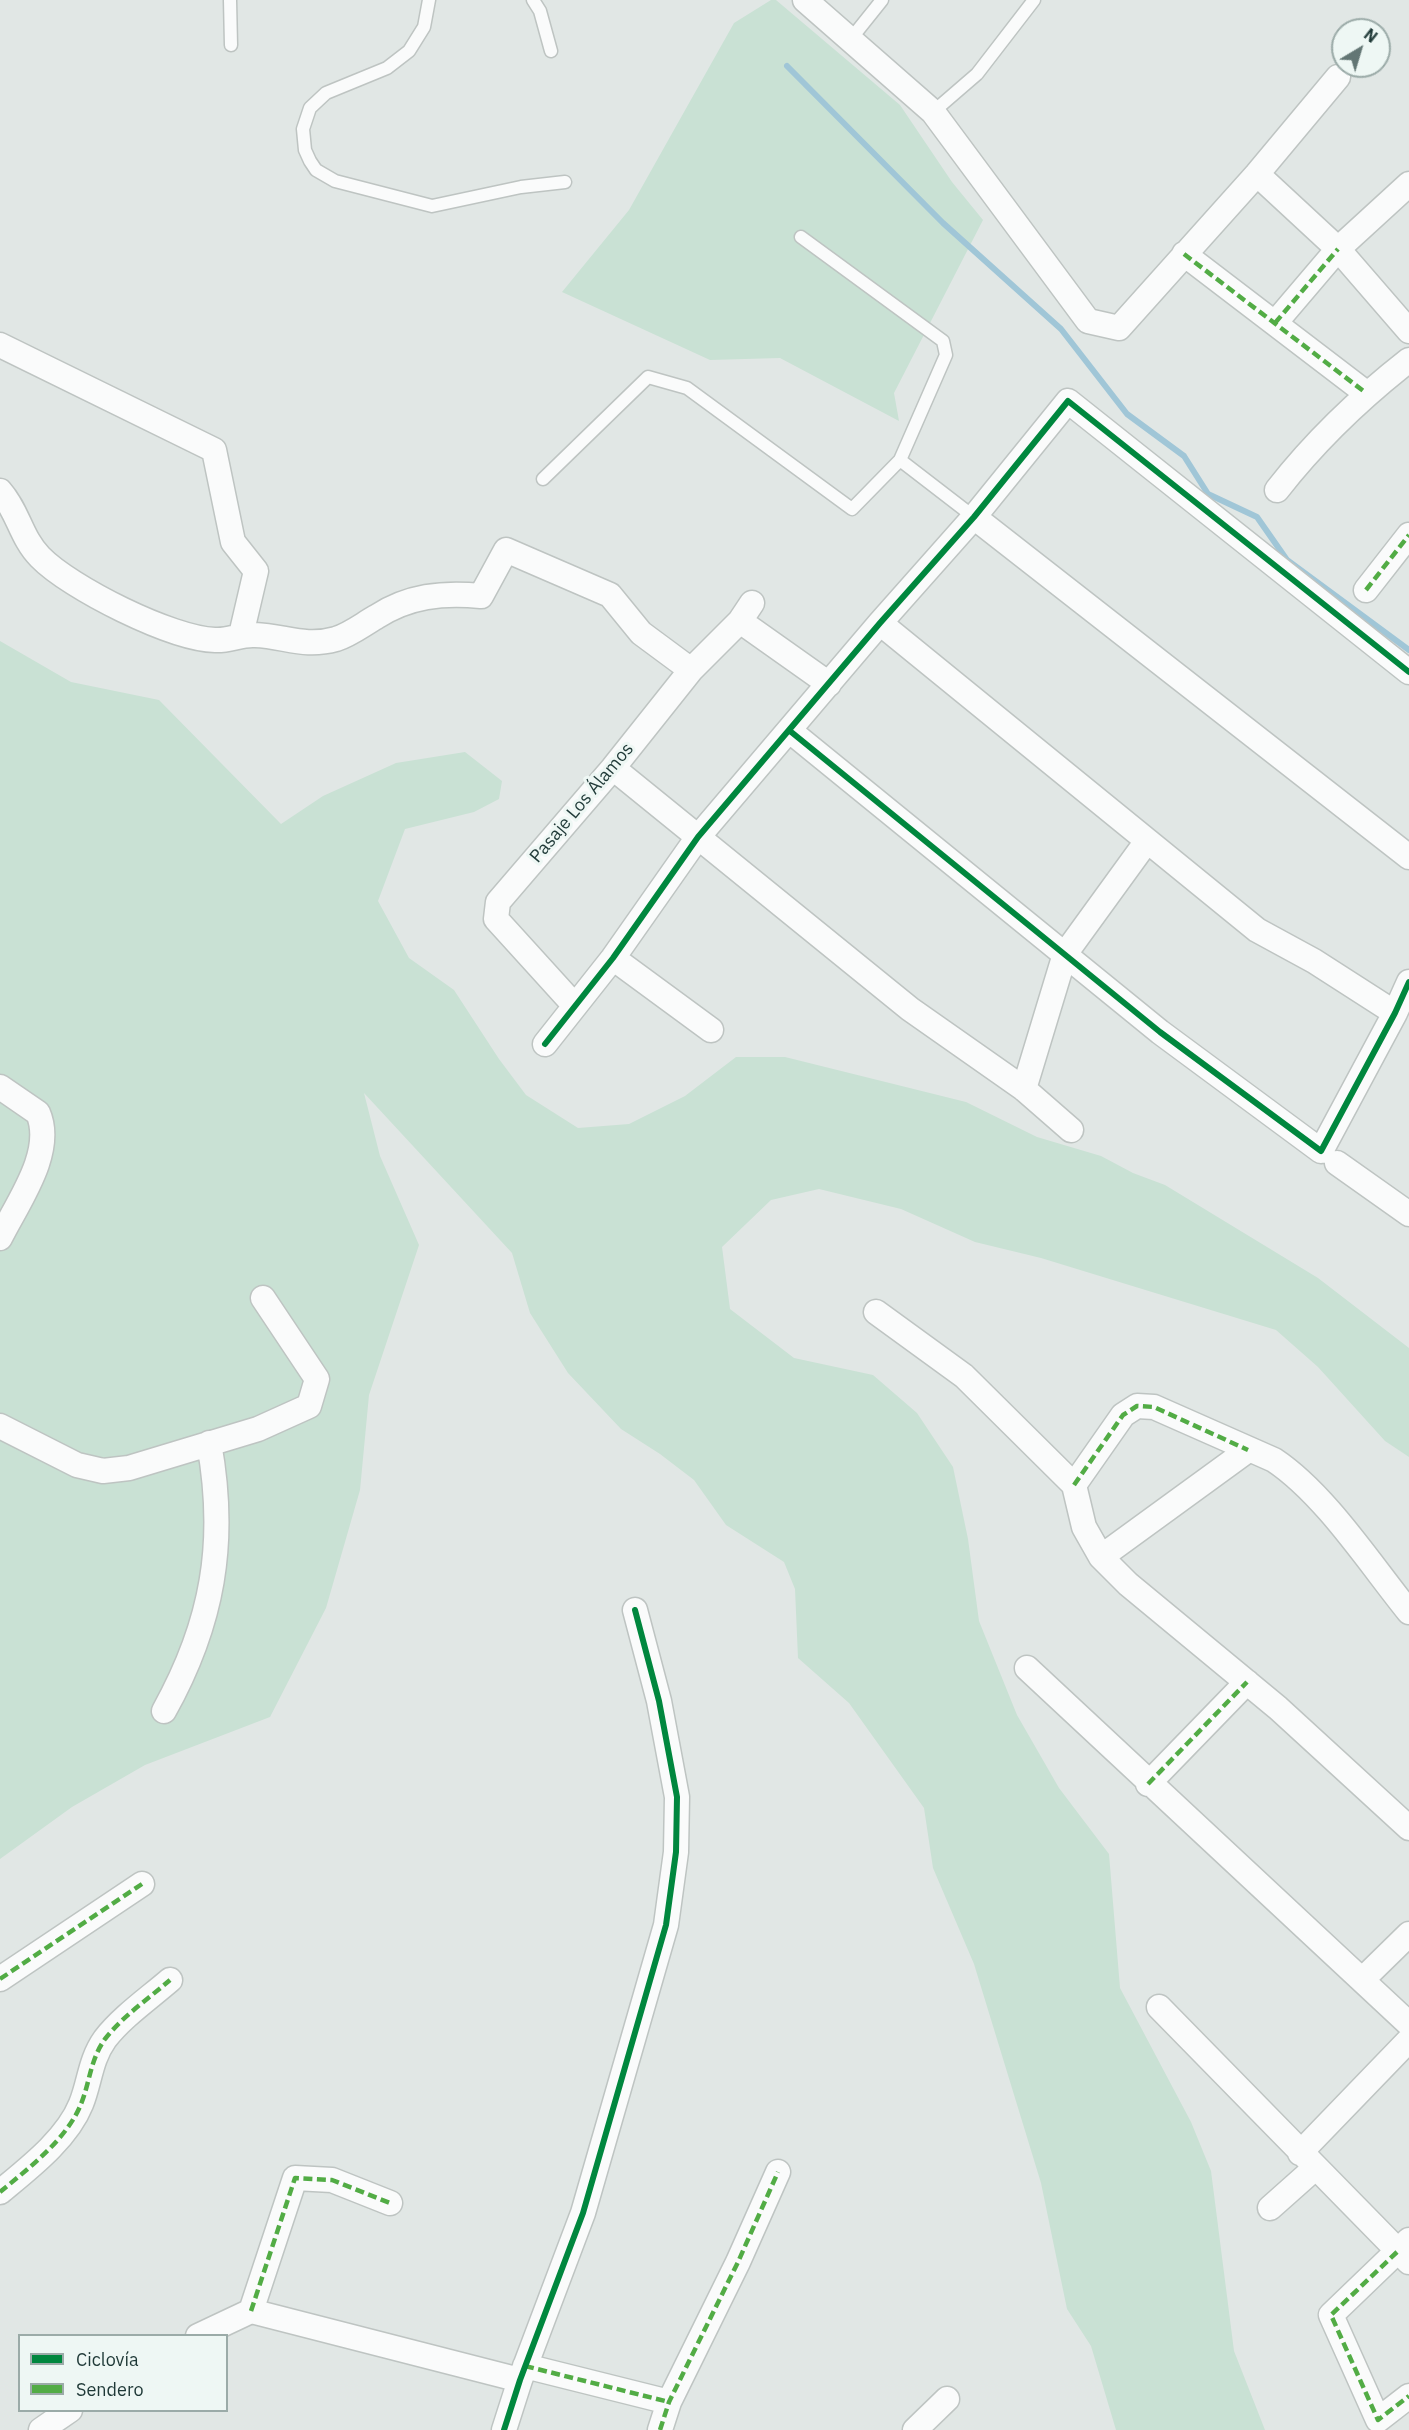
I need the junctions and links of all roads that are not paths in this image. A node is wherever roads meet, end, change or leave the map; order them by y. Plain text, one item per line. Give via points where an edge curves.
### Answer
1 (230, 0) edge
2 (429, 0) edge
3 (533, 0) edge
4 (805, 0) edge
5 (882, 0) edge
6 (1034, 0) edge
7 (850, 40) junction
8 (231, 45) dead end
9 (551, 51) dead end
10 (1337, 78) edge
11 (933, 112) junction
12 (1257, 174) junction
13 (565, 182) dead end
14 (1409, 184) edge
15 (801, 237) dead end
16 (1338, 249) junction
17 (1184, 254) junction
18 (1275, 324) junction
19 (1409, 332) edge
20 (0, 345) edge
21 (1409, 360) edge
22 (1366, 393) junction
23 (900, 460) junction
24 (543, 479) dead end
25 (1277, 490) dead end
26 (0, 491) edge
27 (974, 518) junction
28 (1409, 535) edge
29 (1366, 590) dead end
30 (880, 623) junction
31 (241, 635) junction
32 (691, 670) junction
33 (1409, 672) edge
34 (829, 684) junction
35 (790, 731) junction
36 (613, 768) junction
37 (698, 837) junction
38 (1147, 841) junction
39 (1409, 857) edge
40 (1065, 954) junction
41 (613, 958) junction
42 (1409, 982) edge
43 (575, 1006) junction
44 (1395, 1013) junction
45 (711, 1030) dead end
46 (545, 1044) dead end
47 (0, 1088) edge
48 (1024, 1089) junction
49 (1071, 1130) dead end
50 (1337, 1163) dead end
51 (1409, 1214) edge
52 (0, 1238) edge
53 (262, 1298) dead end
54 (876, 1312) dead end
55 (0, 1426) edge
56 (209, 1443) junction
57 (1248, 1450) junction
58 (1074, 1485) junction
59 (1101, 1557) junction
60 (635, 1610) dead end
61 (1409, 1612) edge
62 (1027, 1668) dead end
63 (1246, 1682) junction
64 (164, 1711) dead end
65 (1148, 1784) junction
66 (1409, 1828) edge
67 (142, 1884) dead end
68 (1409, 1934) edge
69 (0, 1979) edge
70 (170, 1980) dead end
71 (1362, 1980) junction
72 (1159, 2007) dead end
73 (1409, 2024) edge
74 (1409, 2040) edge
75 (1307, 2161) junction
76 (778, 2172) dead end
77 (0, 2192) edge
78 (390, 2203) dead end
79 (1270, 2208) dead end
80 (1405, 2251) edge
81 (251, 2311) junction
82 (202, 2334) edge
83 (522, 2373) junction
84 (1409, 2396) edge
85 (947, 2399) dead end
86 (669, 2402) junction
87 (67, 2412) edge
88 (41, 2430) edge
89 (504, 2430) edge
90 (660, 2430) edge
91 (915, 2430) edge

1 - 8 lane
2 - 13 lane via 424,27 409,51 387,68 326,93 310,108 303,129 305,150 316,170 335,181 432,206
3 - 9 lane
4 - 7 street
5 - 7 lane
6 - 11 lane via 977,74
7 - 11 street
10 - 12 street
11 - 17 street via 1088,321 1119,328
12 - 16 street
12 - 17 street
14 - 16 street
15 - 23 lane via 943,341 946,355
16 - 18 street
16 - 19 street
17 - 18 street
18 - 22 street
20 - 31 street via 214,450 233,542 256,571
21 - 22 street
22 - 25 street via 1311,448
23 - 24 lane via 852,509 687,388 648,377
23 - 27 lane
26 - 31 street via 11,505 28,543 60,574 118,608 165,628 215,640
27 - 30 street
27 - 33 street via 1068,401
27 - 39 street
28 - 29 street
30 - 34 street
30 - 38 street
31 - 32 street via 324,642 349,634 408,601 444,594 480,596 506,550 610,595 641,633
32 - 34 street, Pasaje Los Álamos via 746,612
32 - 36 street, Pasaje Los Álamos
34 - 35 street
35 - 37 street
35 - 40 street
36 - 37 street
36 - 43 street, Pasaje Los Álamos via 498,902 496,919
37 - 41 street
37 - 48 street via 910,1009
38 - 40 street
38 - 44 street via 1257,930
40 - 44 street via 1160,1032 1321,1151
40 - 48 street
41 - 43 street
41 - 45 street
42 - 44 street
43 - 46 street
47 - 52 street via 38,1113 44,1137 40,1156
48 - 49 street
50 - 51 street
53 - 56 street via 317,1379 309,1407
54 - 58 street via 964,1376
55 - 56 street via 76,1465 103,1471 129,1468
56 - 64 street via 217,1508 214,1573 200,1633
57 - 58 street via 1154,1407 1137,1406 1123,1415
57 - 59 street
57 - 61 street via 1287,1469 1317,1498
58 - 59 street via 1084,1527
59 - 63 street
60 - 83 street via 659,1701 677,1797 676,1852 666,1925 583,2213
62 - 65 street
63 - 65 street
63 - 66 street
65 - 71 street
67 - 69 street
68 - 71 street
70 - 77 street via 104,2040 91,2064 82,2102 69,2125
71 - 73 street
72 - 75 street
74 - 75 street
75 - 79 street
75 - 80 street
76 - 86 street
78 - 81 street via 332,2180 295,2178
80 - 84 street via 1331,2315 1378,2420
81 - 82 street
81 - 83 street
83 - 86 street
83 - 89 street
85 - 91 street
86 - 90 street
87 - 88 street

